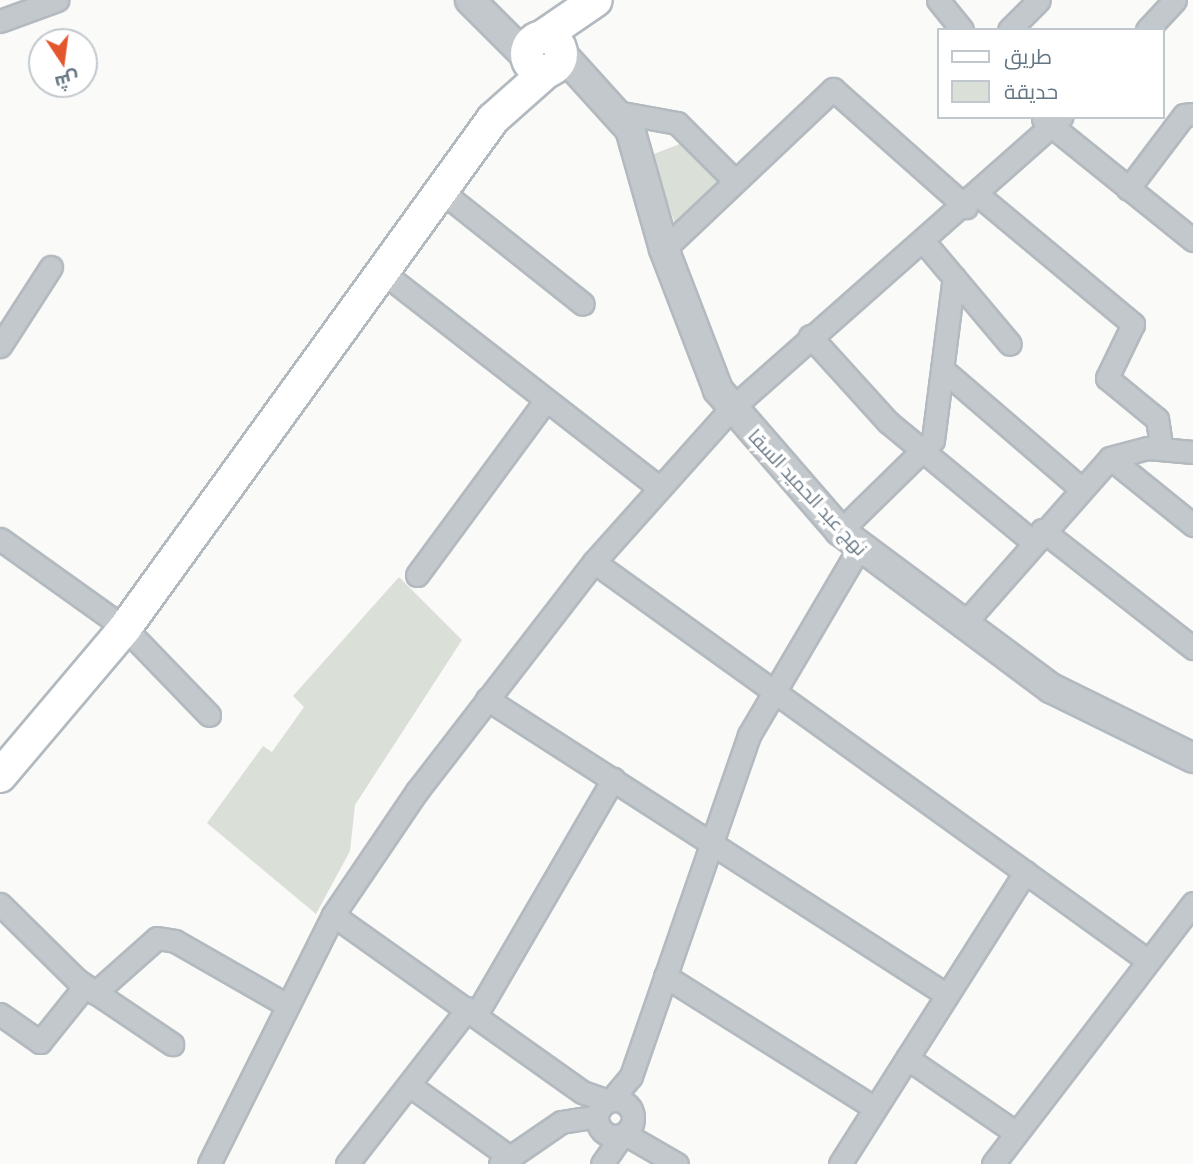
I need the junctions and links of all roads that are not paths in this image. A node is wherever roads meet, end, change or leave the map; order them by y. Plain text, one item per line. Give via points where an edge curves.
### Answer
1 (57, 0) edge
2 (470, 0) edge
3 (938, 0) edge
4 (1040, 0) edge
5 (1175, 0) edge
6 (592, 3) edge
7 (0, 21) edge
8 (960, 28) edge
9 (1011, 28) edge
10 (1149, 28) edge
11 (544, 54) junction
12 (621, 113) junction
13 (1193, 114) edge
14 (1051, 121) edge
15 (734, 180) junction
16 (1128, 189) junction
17 (441, 191) junction
18 (972, 201) junction
19 (1193, 240) edge
20 (923, 242) junction
21 (664, 249) junction
22 (51, 267) dead end
23 (381, 271) junction
24 (954, 278) junction
25 (583, 304) dead end
26 (810, 336) junction
27 (1010, 344) dead end
28 (0, 346) edge
29 (943, 369) junction
30 (546, 400) junction
31 (732, 409) junction
32 (1162, 449) junction
33 (1193, 452) edge
34 (923, 454) junction
35 (1110, 458) junction
36 (657, 486) junction
37 (1079, 487) junction
38 (1193, 525) edge
39 (1037, 536) junction
40 (0, 538) edge
41 (849, 540) junction
42 (594, 562) junction
43 (417, 575) dead end
44 (962, 625) junction
45 (125, 628) junction
46 (1193, 648) edge
47 (772, 690) junction
48 (487, 699) junction
49 (209, 715) dead end
50 (1193, 758) edge
51 (0, 776) edge
52 (613, 779) junction
53 (711, 843) junction
54 (1025, 872) junction
55 (1193, 903) edge
56 (0, 904) edge
57 (333, 915) junction
58 (1147, 960) junction
59 (665, 976) junction
60 (90, 989) junction
61 (947, 995) junction
62 (285, 1004) junction
63 (473, 1010) junction
64 (0, 1014) edge
65 (172, 1044) dead end
66 (907, 1058) junction
67 (409, 1085) junction
68 (875, 1108) junction
69 (614, 1118) junction
70 (1016, 1133) junction
71 (504, 1160) edge
72 (209, 1164) edge
73 (347, 1164) edge
74 (602, 1164) edge
75 (677, 1164) edge
76 (840, 1164) edge
77 (993, 1164) edge

1 - 7 street
2 - 11 street, نهج عبد الحميد السقا
3 - 8 street
4 - 9 street
5 - 10 street
6 - 11 main road
11 - 12 street, نهج عبد الحميد السقا via 592,86
11 - 17 main road
12 - 15 street via 677,123
12 - 21 street, نهج عبد الحميد السقا
13 - 16 street via 1184,115
14 - 16 street
14 - 18 street
15 - 18 street via 833,89
15 - 21 street
16 - 19 street
17 - 23 main road
17 - 25 street
18 - 20 street
18 - 32 street via 1133,324 1107,378 1157,419
20 - 24 street
20 - 26 street
21 - 31 street, نهج عبد الحميد السقا via 708,371
22 - 28 street
23 - 30 street
23 - 45 main road via 285,415
24 - 27 street
24 - 29 street
26 - 31 street
26 - 34 street
29 - 34 street via 933,440
29 - 37 street
30 - 36 street
30 - 43 street
31 - 36 street
31 - 41 street, نهج عبد الحميد السقا
32 - 33 street
32 - 35 street
34 - 39 street
34 - 41 street
35 - 37 street
35 - 38 street
36 - 42 street
37 - 39 street
39 - 44 street
39 - 46 street
40 - 45 street
41 - 44 street, نهج عبد الحميد السقا
41 - 47 street
42 - 47 street
42 - 48 street
44 - 50 street, نهج عبد الحميد السقا via 1051,688
45 - 49 street
45 - 51 main road
47 - 53 street
47 - 54 street
48 - 52 street
48 - 57 street
52 - 53 street
52 - 63 street
53 - 59 street
53 - 61 street
54 - 58 street
54 - 61 street
55 - 58 street
56 - 60 street
57 - 62 street
57 - 63 street
58 - 70 street
59 - 68 street
59 - 69 street
60 - 62 street via 157,938 175,941
60 - 64 street via 40,1042
60 - 65 street
61 - 66 street
62 - 72 street
63 - 67 street
63 - 69 street
66 - 68 street
66 - 70 street
67 - 71 street
67 - 73 street
68 - 76 street
69 - 71 street via 561,1122
69 - 74 street
69 - 75 street
70 - 77 street

